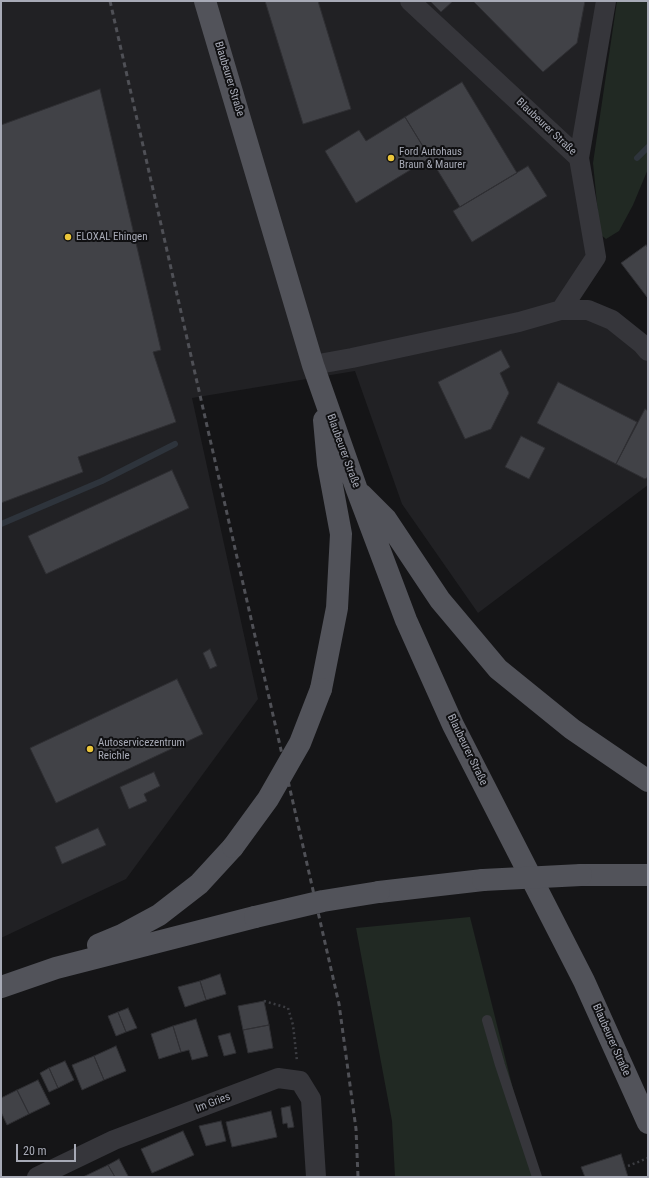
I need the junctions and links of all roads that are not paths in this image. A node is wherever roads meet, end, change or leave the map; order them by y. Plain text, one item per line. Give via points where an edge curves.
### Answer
1 (205, 1) edge
2 (410, 1) edge
3 (606, 1) edge
4 (579, 158) junction
5 (561, 310) junction
6 (646, 344) edge
7 (313, 365) junction
8 (322, 391) junction
9 (357, 490) junction
10 (648, 782) edge
11 (648, 875) edge
12 (56, 968) junction
13 (1, 987) edge
14 (487, 1020) dead end
15 (648, 1123) edge
16 (37, 1177) edge
17 (316, 1177) edge
18 (537, 1177) edge

1 - 7 main road, Blaubeurer Straße
2 - 4 street, Blaubeurer Straße
3 - 4 street
4 - 5 street, Blaubeurer Straße via 596,257
5 - 6 street via 588,310 612,320
5 - 7 street via 519,322
7 - 8 main road, Blaubeurer Straße
8 - 9 main road, Blaubeurer Straße
8 - 12 main road, bridge via 328,464 340,534 337,608 321,689 300,743 268,799 233,847 198,884 159,915 122,935 65,957
9 - 10 main road via 386,518 440,600 498,669 572,729
9 - 15 main road, Blaubeurer Straße via 406,620 453,725 584,981
11 - 12 main road, bridge via 581,875 483,880 379,892 323,901
12 - 13 main road
14 - 18 lane
16 - 17 street, Im Gries via 114,1140 278,1078 300,1081 311,1099

